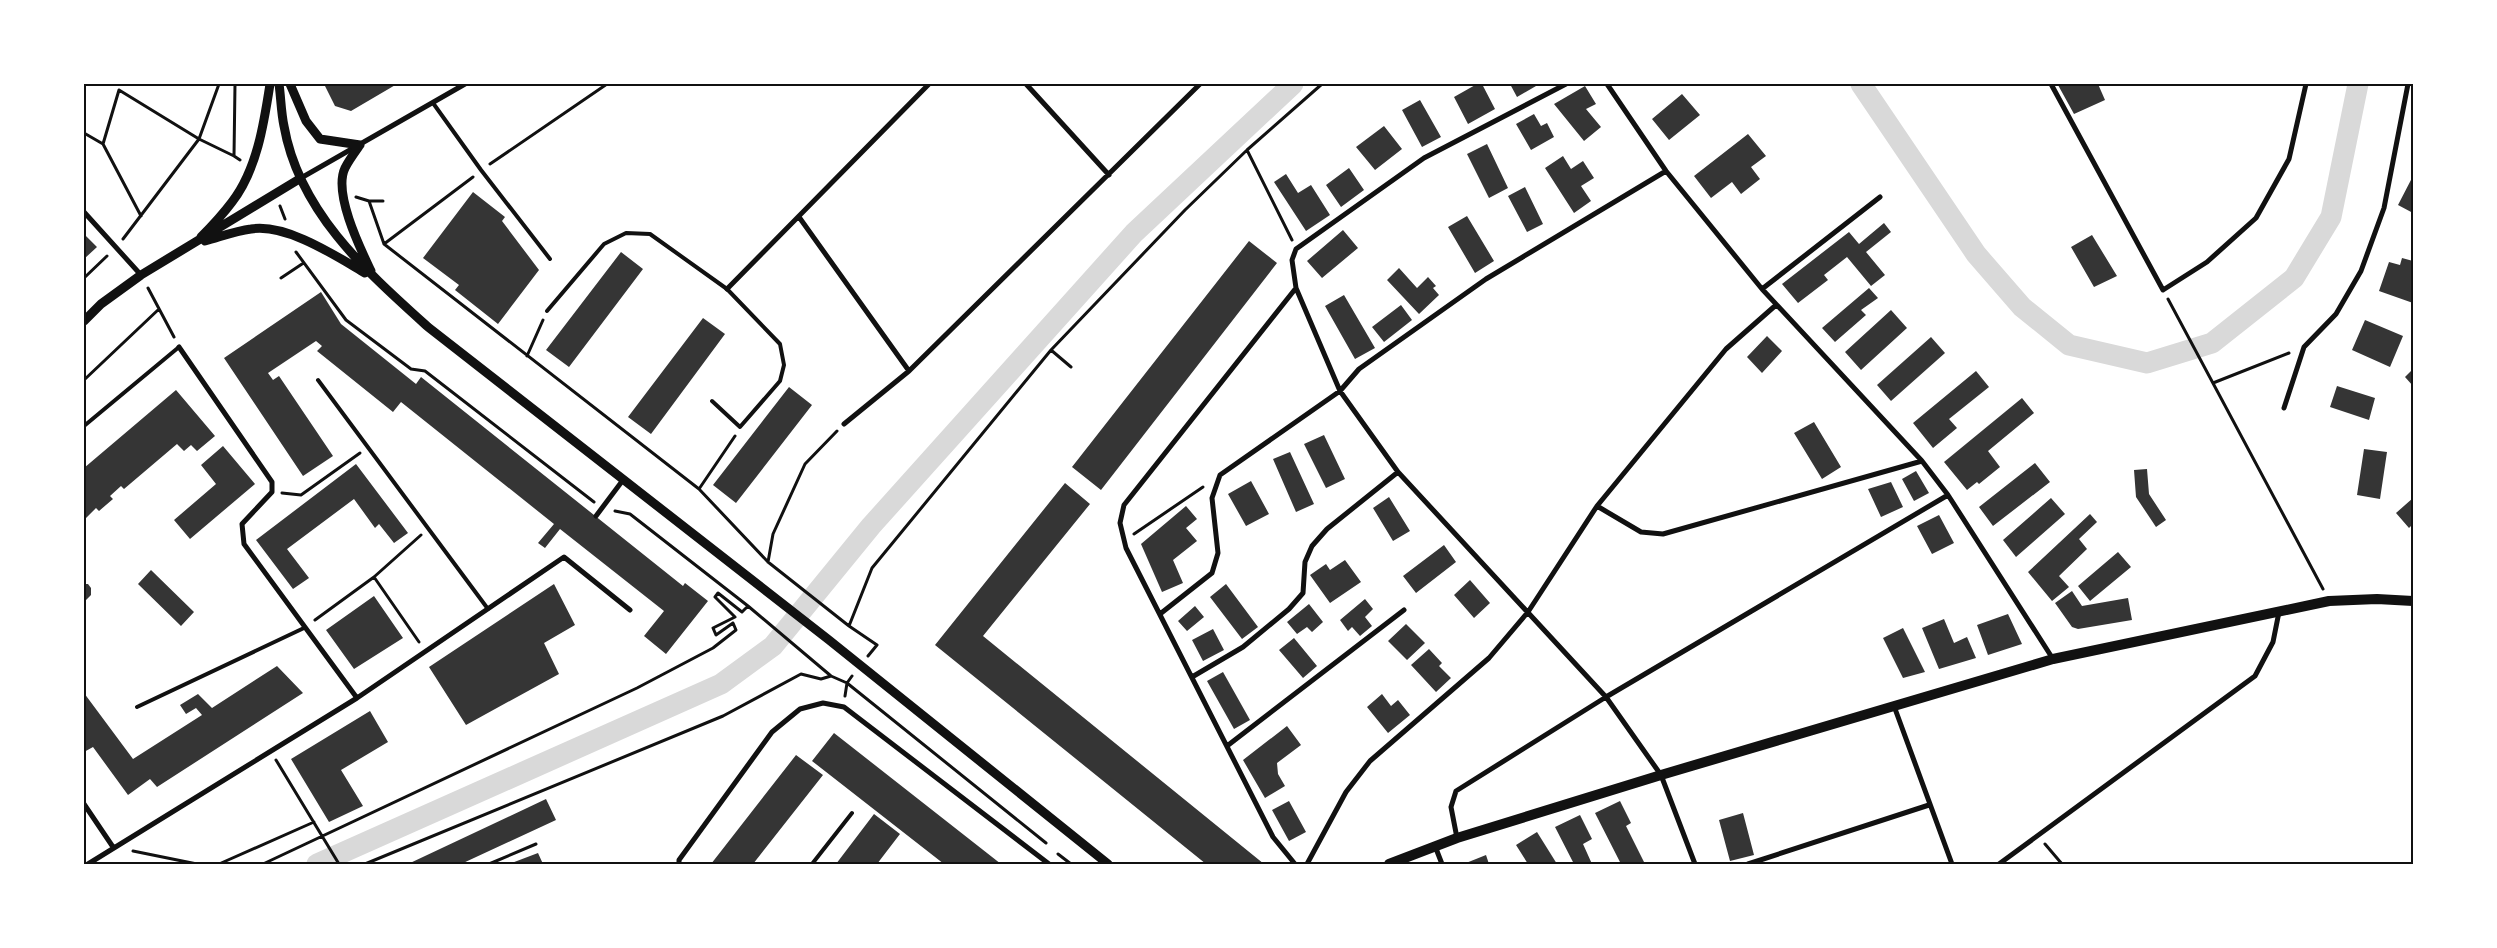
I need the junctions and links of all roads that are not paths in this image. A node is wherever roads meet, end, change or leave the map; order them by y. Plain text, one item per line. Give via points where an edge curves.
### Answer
1 (270, 84) edge
2 (279, 84) edge
3 (290, 84) edge
4 (465, 84) edge
5 (929, 84) edge
6 (1026, 84) edge
7 (1200, 84) edge
8 (1566, 84) edge
9 (1607, 84) edge
10 (2051, 84) edge
11 (2306, 84) edge
12 (2408, 84) edge
13 (434, 103) junction
14 (360, 145) junction
15 (1666, 171) junction
16 (1109, 175) junction
17 (302, 178) junction
18 (1880, 197) dead end
19 (84, 212) edge
20 (799, 217) junction
21 (195, 244) junction
22 (550, 260) dead end
23 (141, 275) junction
24 (374, 278) junction
25 (1296, 288) junction
26 (727, 289) junction
27 (1762, 289) junction
28 (1776, 305) junction
29 (547, 310) road end
30 (84, 321) edge
31 (179, 347) joint
32 (909, 371) junction
33 (318, 380) dead end
34 (1340, 391) junction
35 (712, 401) dead end
36 (2284, 408) dead end
37 (844, 424) road end
38 (84, 426) edge
39 (1922, 461) junction
40 (1398, 472) junction
41 (623, 480) junction
42 (1948, 495) junction
43 (1597, 506) junction
44 (596, 516) dead end
45 (2413, 601) edge
46 (488, 609) junction
47 (630, 610) dead end
48 (1404, 610) dead end
49 (2279, 611) junction
50 (1528, 612) junction
51 (1160, 614) junction
52 (304, 628) junction
53 (2053, 659) junction
54 (1192, 677) junction
55 (1606, 697) junction
56 (357, 698) junction
57 (1894, 705) junction
58 (136, 708) dead end
59 (1227, 746) junction
60 (1660, 775) junction
61 (84, 804) edge
62 (1929, 805) junction
63 (852, 813) dead end
64 (1457, 838) junction
65 (1435, 846) junction
66 (113, 847) junction
67 (88, 864) edge
68 (679, 864) edge
69 (812, 864) edge
70 (1049, 864) edge
71 (1108, 864) edge
72 (1295, 864) edge
73 (1308, 864) edge
74 (1389, 864) edge
75 (1442, 864) edge
76 (1695, 864) edge
77 (1748, 864) edge
78 (1952, 864) edge
79 (2000, 864) edge

1 - 21 street via 252,167 234,201
2 - 17 street via 284,127
3 - 14 street via 306,121 320,139
4 - 13 street
5 - 20 street
6 - 16 street
7 - 16 street
8 - 25 street via 1424,158 1296,249 1292,260
9 - 15 street
10 - 11 street via 2163,290 2207,262 2256,218 2289,159
12 - 36 street via 2384,208 2361,271 2336,314 2304,347
13 - 14 street
13 - 22 lane
14 - 17 street
14 - 24 street via 344,169 343,193 350,225
15 - 27 street
15 - 34 street via 1486,279 1359,370
16 - 32 street
17 - 21 street
17 - 24 street via 323,219
18 - 27 street
19 - 23 street
20 - 26 street
20 - 32 street
21 - 23 street
21 - 24 street via 252,228 285,232 320,247
23 - 30 street via 101,304
24 - 41 street via 428,327
25 - 34 street
25 - 51 street via 1124,505 1120,522 1126,548
26 - 29 lane via 650,234 626,233 604,244
26 - 35 lane via 780,344 784,365 780,381 740,427
27 - 28 street
28 - 39 street
28 - 43 street via 1726,349
31 - 38 lane
31 - 52 street via 272,482 272,492 242,524 244,544
32 - 37 street
33 - 46 lane
34 - 40 street
34 - 51 street via 1220,476 1212,498 1218,553 1212,573
39 - 42 street
39 - 43 street via 1663,534 1641,532
40 - 50 street
40 - 54 street via 1327,529 1312,546 1305,562 1303,594 1289,609 1243,647
41 - 44 street
41 - 71 street
42 - 53 street
42 - 55 street
43 - 50 street
45 - 49 main road via 2329,601
46 - 47 street via 564,557
46 - 56 street
48 - 59 street
49 - 53 main road
49 - 79 street via 2273,642 2255,676
50 - 55 street
50 - 73 street via 1489,658 1370,761 1346,792
51 - 54 street
52 - 56 street
52 - 58 lane
53 - 57 main road
54 - 59 street
55 - 60 street
55 - 64 street via 1456,792 1451,807
56 - 66 street
57 - 60 main road
57 - 62 street
59 - 72 street via 1273,837
60 - 64 main road
60 - 76 street
61 - 66 street
62 - 77 street
62 - 78 street
63 - 69 lane
64 - 65 main road
65 - 74 main road
65 - 75 street
66 - 67 street
68 - 70 street via 772,732 800,709 823,703 844,707

